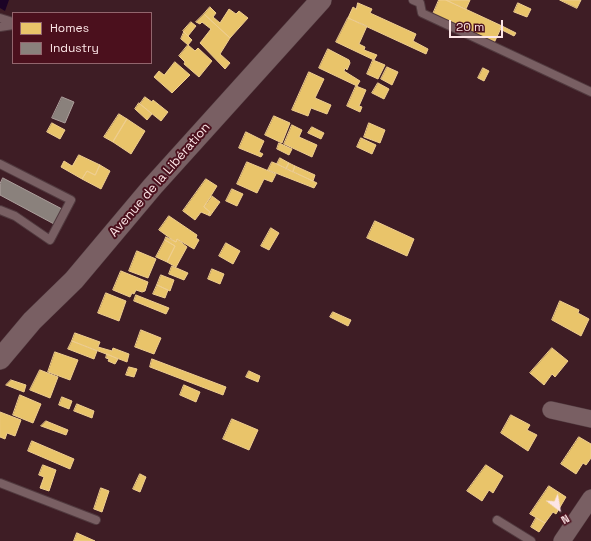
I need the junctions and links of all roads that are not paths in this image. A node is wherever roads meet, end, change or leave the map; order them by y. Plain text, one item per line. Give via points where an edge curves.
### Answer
1 (321, 0) edge
2 (413, 0) edge
3 (0, 18) edge
4 (12, 24) edge
5 (12, 24) edge
6 (0, 27) edge
7 (591, 92) edge
8 (0, 164) edge
9 (0, 210) edge
10 (0, 359) edge
11 (551, 410) dead end
12 (591, 419) edge
13 (0, 483) edge
14 (591, 498) edge
15 (96, 520) dead end
16 (497, 520) dead end
17 (531, 541) edge
18 (562, 541) edge

1 - 10 street, Avenue de la Libération via 153,186 74,280 32,321
2 - 7 lane via 420,3 422,13
3 - 4 lane
5 - 6 lane
8 - 9 lane via 71,200 50,240 15,216
11 - 12 street
13 - 15 lane
14 - 18 street
16 - 17 lane

